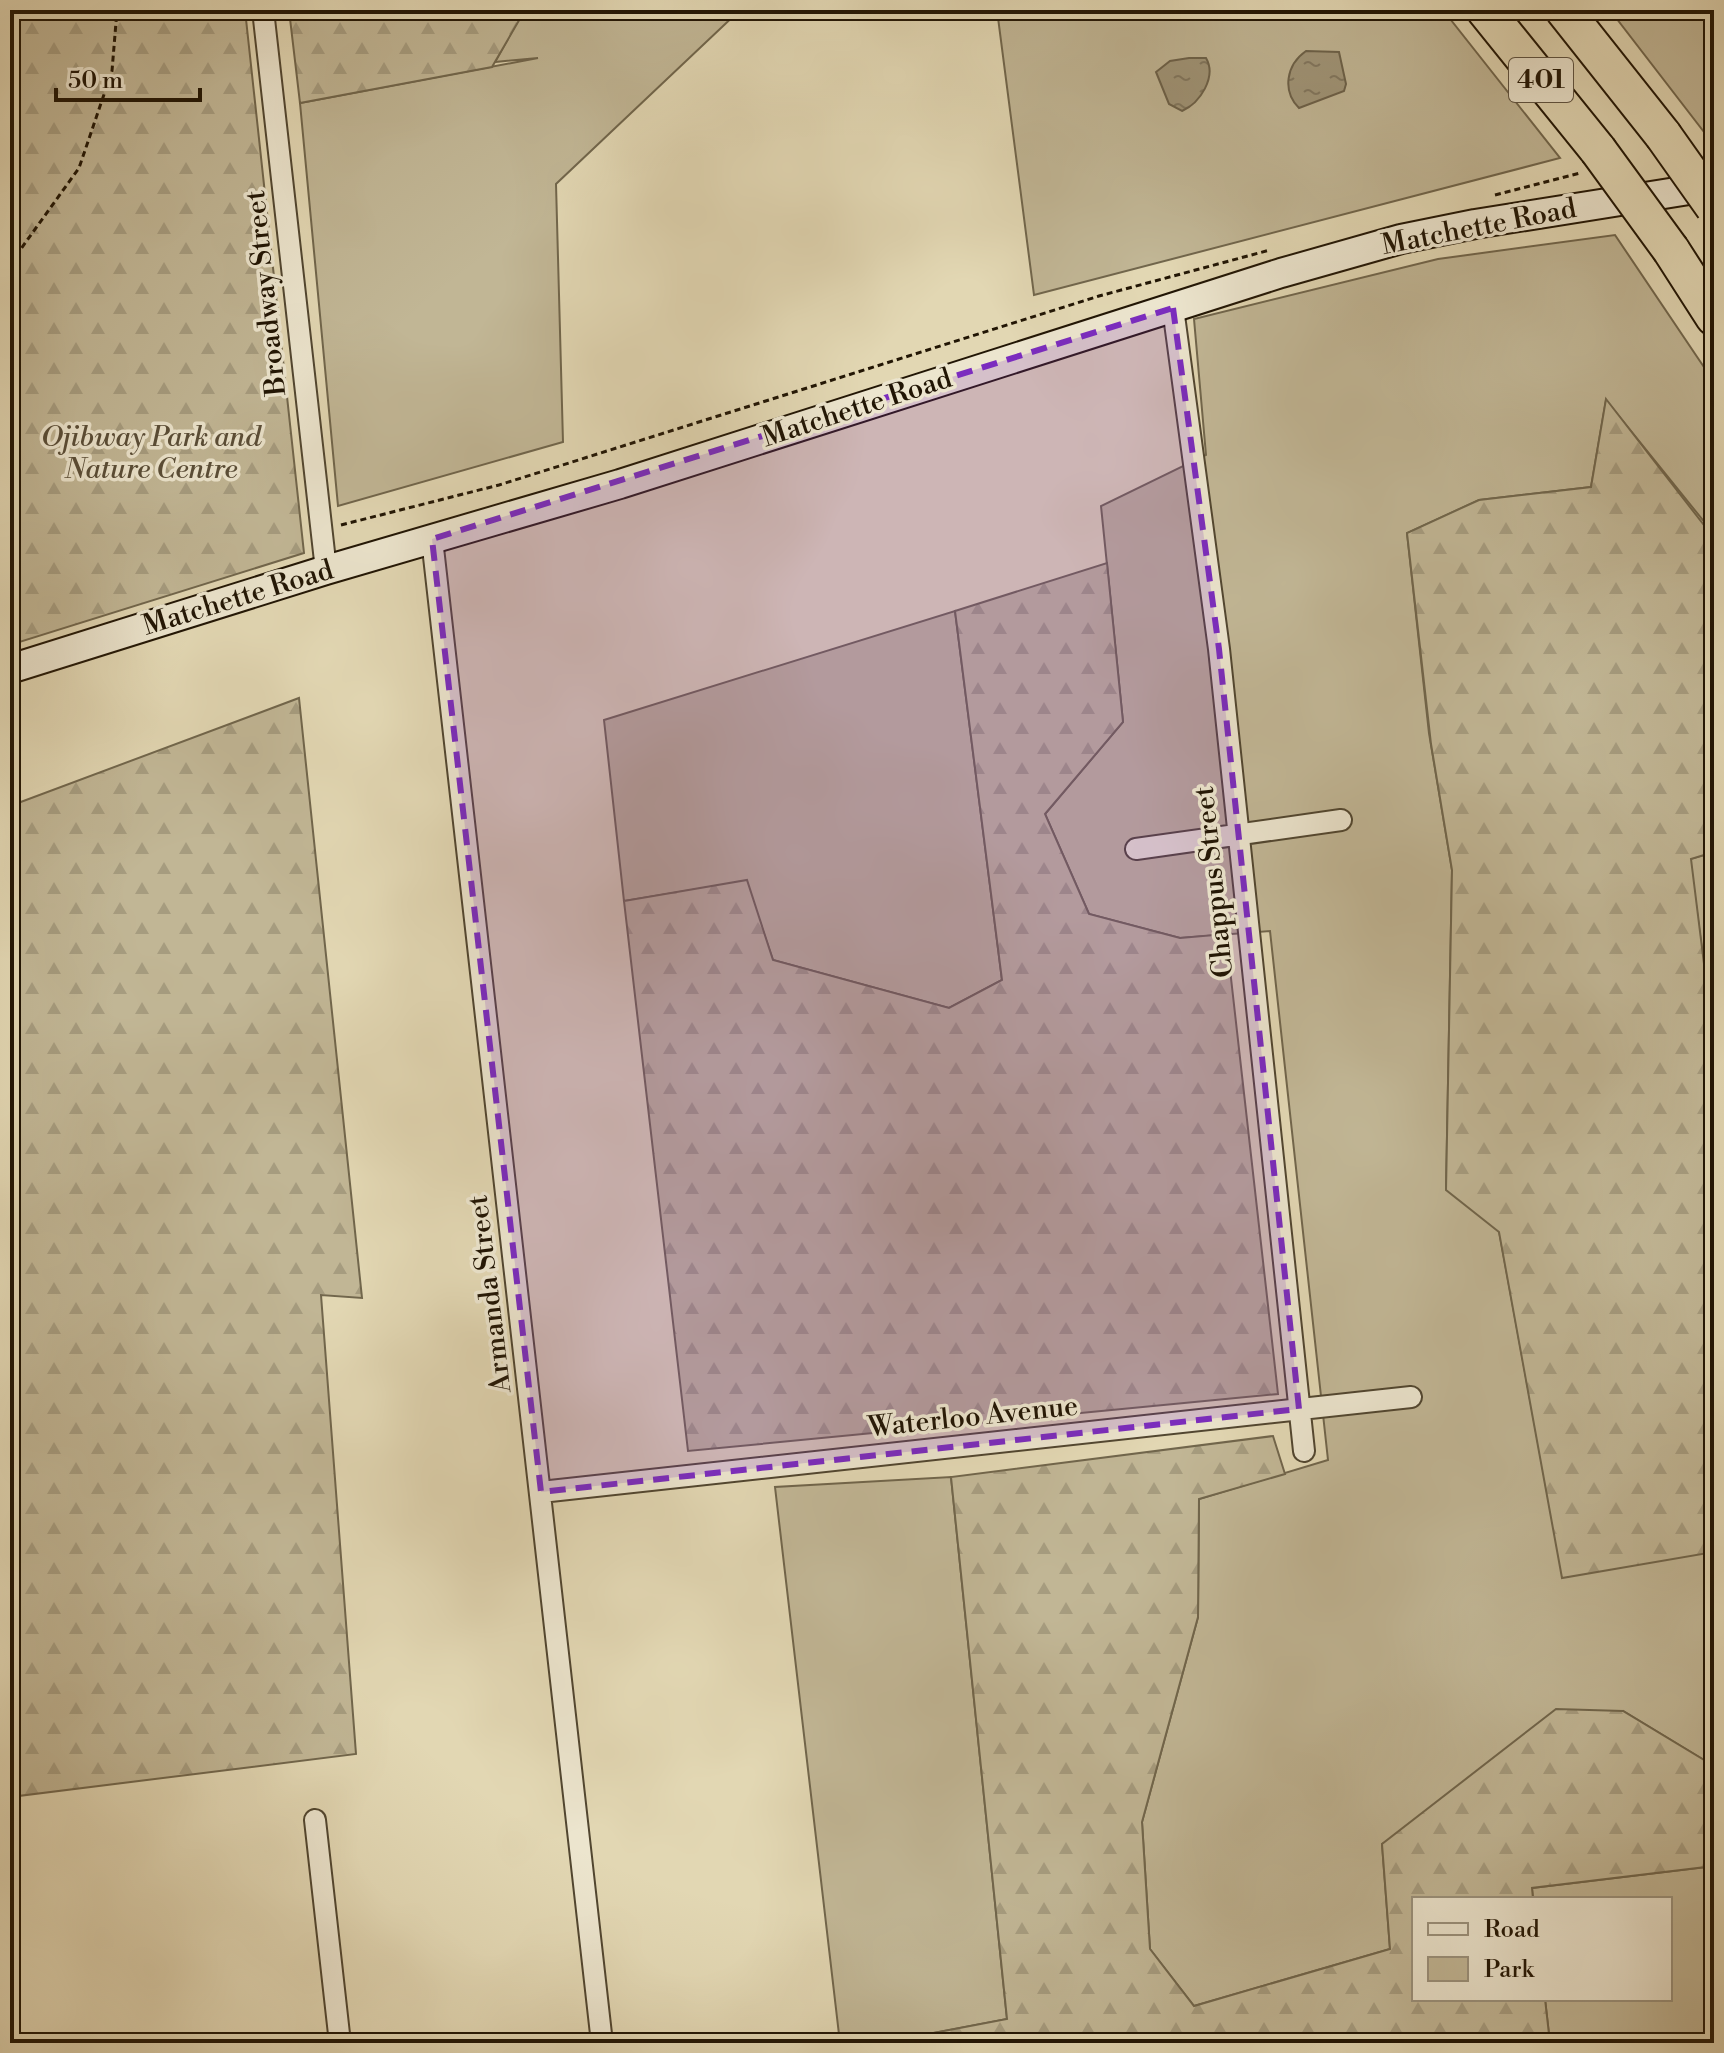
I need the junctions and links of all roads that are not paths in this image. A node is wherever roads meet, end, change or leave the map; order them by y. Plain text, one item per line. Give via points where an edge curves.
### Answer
1 (263, 10) edge
2 (1485, 10) edge
3 (1564, 10) edge
4 (1714, 186) edge
5 (1714, 207) edge
6 (1173, 308) junction
7 (1714, 317) edge
8 (432, 539) junction
9 (326, 570) junction
10 (10, 669) edge
11 (1341, 820) dead end
12 (1236, 835) junction
13 (1136, 849) dead end
14 (1411, 1397) dead end
15 (1299, 1409) junction
16 (1304, 1451) dead end
17 (541, 1492) junction
18 (315, 1820) dead end
19 (340, 2043) edge
20 (602, 2043) edge

1 - 9 street, Broadway Street
2 - 7 highway, 401, bridge via 1594,160 1671,250
3 - 5 highway, 401, bridge
4 - 6 street, Matchette Road via 1401,239
6 - 8 street, Matchette Road
6 - 12 street, Chappus Street via 1219,649
8 - 9 street, Matchette Road
8 - 17 street, Armanda Street
9 - 10 street, Matchette Road
11 - 12 street
12 - 13 street
12 - 15 street, Chappus Street
14 - 15 street, Waterloo Avenue
15 - 16 street, Chappus Street
15 - 17 street, Waterloo Avenue
17 - 20 street, Armanda Street
18 - 19 street

